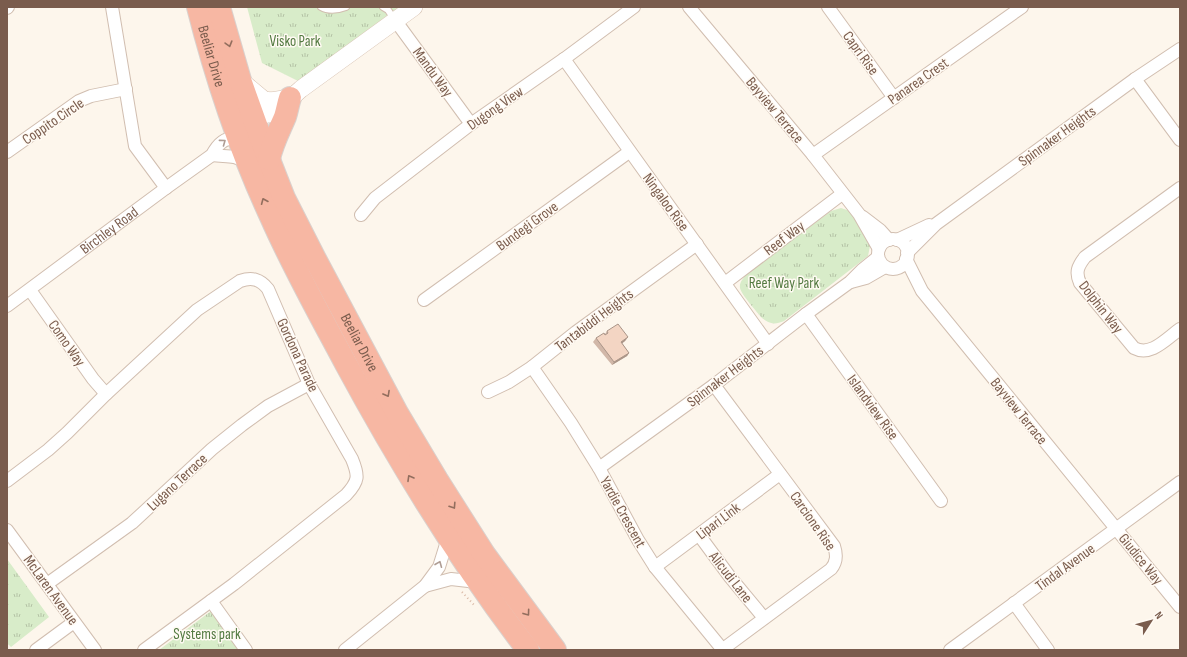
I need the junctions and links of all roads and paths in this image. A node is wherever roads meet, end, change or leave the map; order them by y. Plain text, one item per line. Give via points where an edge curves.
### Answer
1 (112, 7) edge
2 (198, 7) edge
3 (204, 7) edge
4 (219, 7) edge
5 (321, 7) edge
6 (346, 7) edge
7 (383, 7) edge
8 (414, 7) edge
9 (634, 7) edge
10 (689, 7) edge
11 (828, 7) edge
12 (1022, 7) edge
13 (395, 20) junction
14 (206, 39) junction
15 (1180, 49) edge
16 (564, 59) junction
17 (1135, 79) junction
18 (231, 84) junction
19 (126, 89) junction
20 (290, 98) junction
21 (894, 98) junction
22 (252, 115) junction
23 (471, 124) junction
24 (240, 138) junction
25 (1180, 140) edge
26 (7, 152) edge
27 (629, 152) junction
28 (212, 155) junction
29 (813, 155) junction
30 (260, 157) junction
31 (166, 188) junction
32 (1180, 188) edge
33 (842, 194) junction
34 (284, 198) junction
35 (858, 214) junction
36 (361, 215) dead end
37 (936, 224) junction
38 (893, 240) junction
39 (697, 244) junction
40 (878, 253) junction
41 (907, 256) junction
42 (890, 268) junction
43 (850, 282) junction
44 (725, 283) junction
45 (30, 290) junction
46 (922, 291) junction
47 (424, 300) dead end
48 (313, 302) junction
49 (7, 306) edge
50 (806, 314) junction
51 (1180, 329) edge
52 (768, 344) junction
53 (532, 367) junction
54 (309, 384) junction
55 (714, 385) junction
56 (488, 392) dead end
57 (106, 394) junction
58 (599, 468) junction
59 (780, 474) junction
60 (7, 481) edge
61 (1180, 482) edge
62 (941, 500) dead end
63 (7, 530) edge
64 (1116, 530) junction
65 (699, 535) junction
66 (448, 538) junction
67 (655, 567) junction
68 (46, 584) junction
69 (425, 586) junction
70 (469, 586) junction
71 (211, 601) junction
72 (1014, 603) junction
73 (475, 607) dead end
74 (1180, 607) edge
75 (764, 618) junction
76 (74, 622) junction
77 (36, 650) edge
78 (95, 650) edge
79 (144, 650) edge
80 (246, 650) edge
81 (345, 650) edge
82 (528, 650) edge
83 (555, 650) edge
84 (723, 650) edge
85 (950, 650) edge
86 (1048, 650) edge

1 - 19 street
2 - 14 highway, Beeliar Drive
3 - 14 highway via 208,27
4 -> 18 highway, Beeliar Drive
5 - 6 lane via 332,10
7 - 13 lane
8 - 13 street
9 - 16 street, Dugong View
10 - 29 street, Bayview Terrace
11 - 21 street, Capri Rise
12 - 21 street, Panarea Crest
13 - 20 street
13 - 23 street, Mandu Way
14 - 18 highway, Beeliar Drive
15 - 17 street, Spinnaker Heights
16 - 23 street, Dugong View
16 - 27 street, Ningaloo Rise
17 - 25 street
17 - 37 street, Spinnaker Heights
18 - 20 street via 264,100
18 - 22 highway, Beeliar Drive
18 - 24 highway, Beeliar Drive
19 - 26 street, Coppito Circle via 79,101
19 - 31 street via 135,146
20 - 22 street via 275,112
20 - 30 highway via 277,134
21 - 29 street, Panarea Crest
22 - 30 highway, Beeliar Drive
23 - 36 street, Dugong View via 375,198
28 -> 24 street, Birchley Road via 224,140
24 - 30 highway, Beeliar Drive
27 - 39 street, Ningaloo Rise
27 - 47 street, Bundegi Grove
28 - 30 street
28 - 31 street, Birchley Road
29 - 33 street, Bayview Terrace
30 - 34 highway, Beeliar Drive
48 -> 30 highway, Beeliar Drive via 270,217
31 - 45 street, Birchley Road
32 - 51 street, Dolphin Way via 1085,257 1080,262 1077,272 1080,283 1134,348 1140,351 1152,349
33 - 35 street, Bayview Terrace
33 - 44 street, Reef Way
34 - 48 highway via 285,217 321,294 321,298
34 -> 83 highway, Beeliar Drive via 417,448 484,554
35 - 38 street, Bayview Terrace
35 - 40 street, Bayview Terrace
37 - 38 street, Spinnaker Heights
37 - 41 street, Spinnaker Heights
38 - 40 street via 883,243
38 - 41 street via 905,246
39 - 44 street, Ningaloo Rise
39 - 53 street, Tantabiddi Heights
40 - 42 street via 880,263
40 - 43 street, Spinnaker Heights
41 - 42 street via 902,265
41 - 46 street, Bayview Terrace
42 - 43 street, Spinnaker Heights
42 - 46 street, Bayview Terrace
43 - 50 street, Spinnaker Heights
44 - 52 street, Ningaloo Rise
45 - 49 street, Birchley Road
45 - 57 street, Como Way
46 - 64 street, Bayview Terrace
66 -> 48 highway, Beeliar Drive via 388,441
50 - 52 street, Spinnaker Heights
50 - 62 street, Islandview Rise
52 - 55 street, Spinnaker Heights
53 - 56 street, Tantabiddi Heights
53 - 58 street, Yardie Crescent
54 - 57 street, Gordona Parade via 268,289 263,282 248,278 196,310
54 - 68 street, Lugano Terrace via 268,406 242,425 132,523
54 - 71 street, Gordona Parade via 352,459 357,470 356,482 346,495
55 - 58 street, Spinnaker Heights
55 - 59 street, Carcione Rise
57 - 60 street, Gordona Parade via 48,450
58 - 67 street, Yardie Crescent
59 - 65 street, Lipari Link
59 - 75 street, Carcione Rise via 834,546 837,558 831,569
61 - 64 street, Tindal Avenue
63 - 68 street, McLaren Avenue
64 - 72 street, Tindal Avenue
64 - 74 street, Giudice Way
65 - 67 street, Lipari Link
65 - 75 street, Alicudi Lane
69 -> 66 street via 439,567
66 - 70 highway, Beeliar Drive
67 - 84 street, Yardie Crescent
68 - 76 street, McLaren Avenue
69 - 70 street via 451,580
69 - 81 street
70 - 73 path via 466,594
70 - 82 highway, Beeliar Drive
71 - 79 street, Gordona Parade
71 - 80 street
72 - 85 street, Tindal Avenue
72 - 86 street
75 - 84 street, Carcione Rise
76 - 77 street
76 - 78 street, McLaren Avenue

